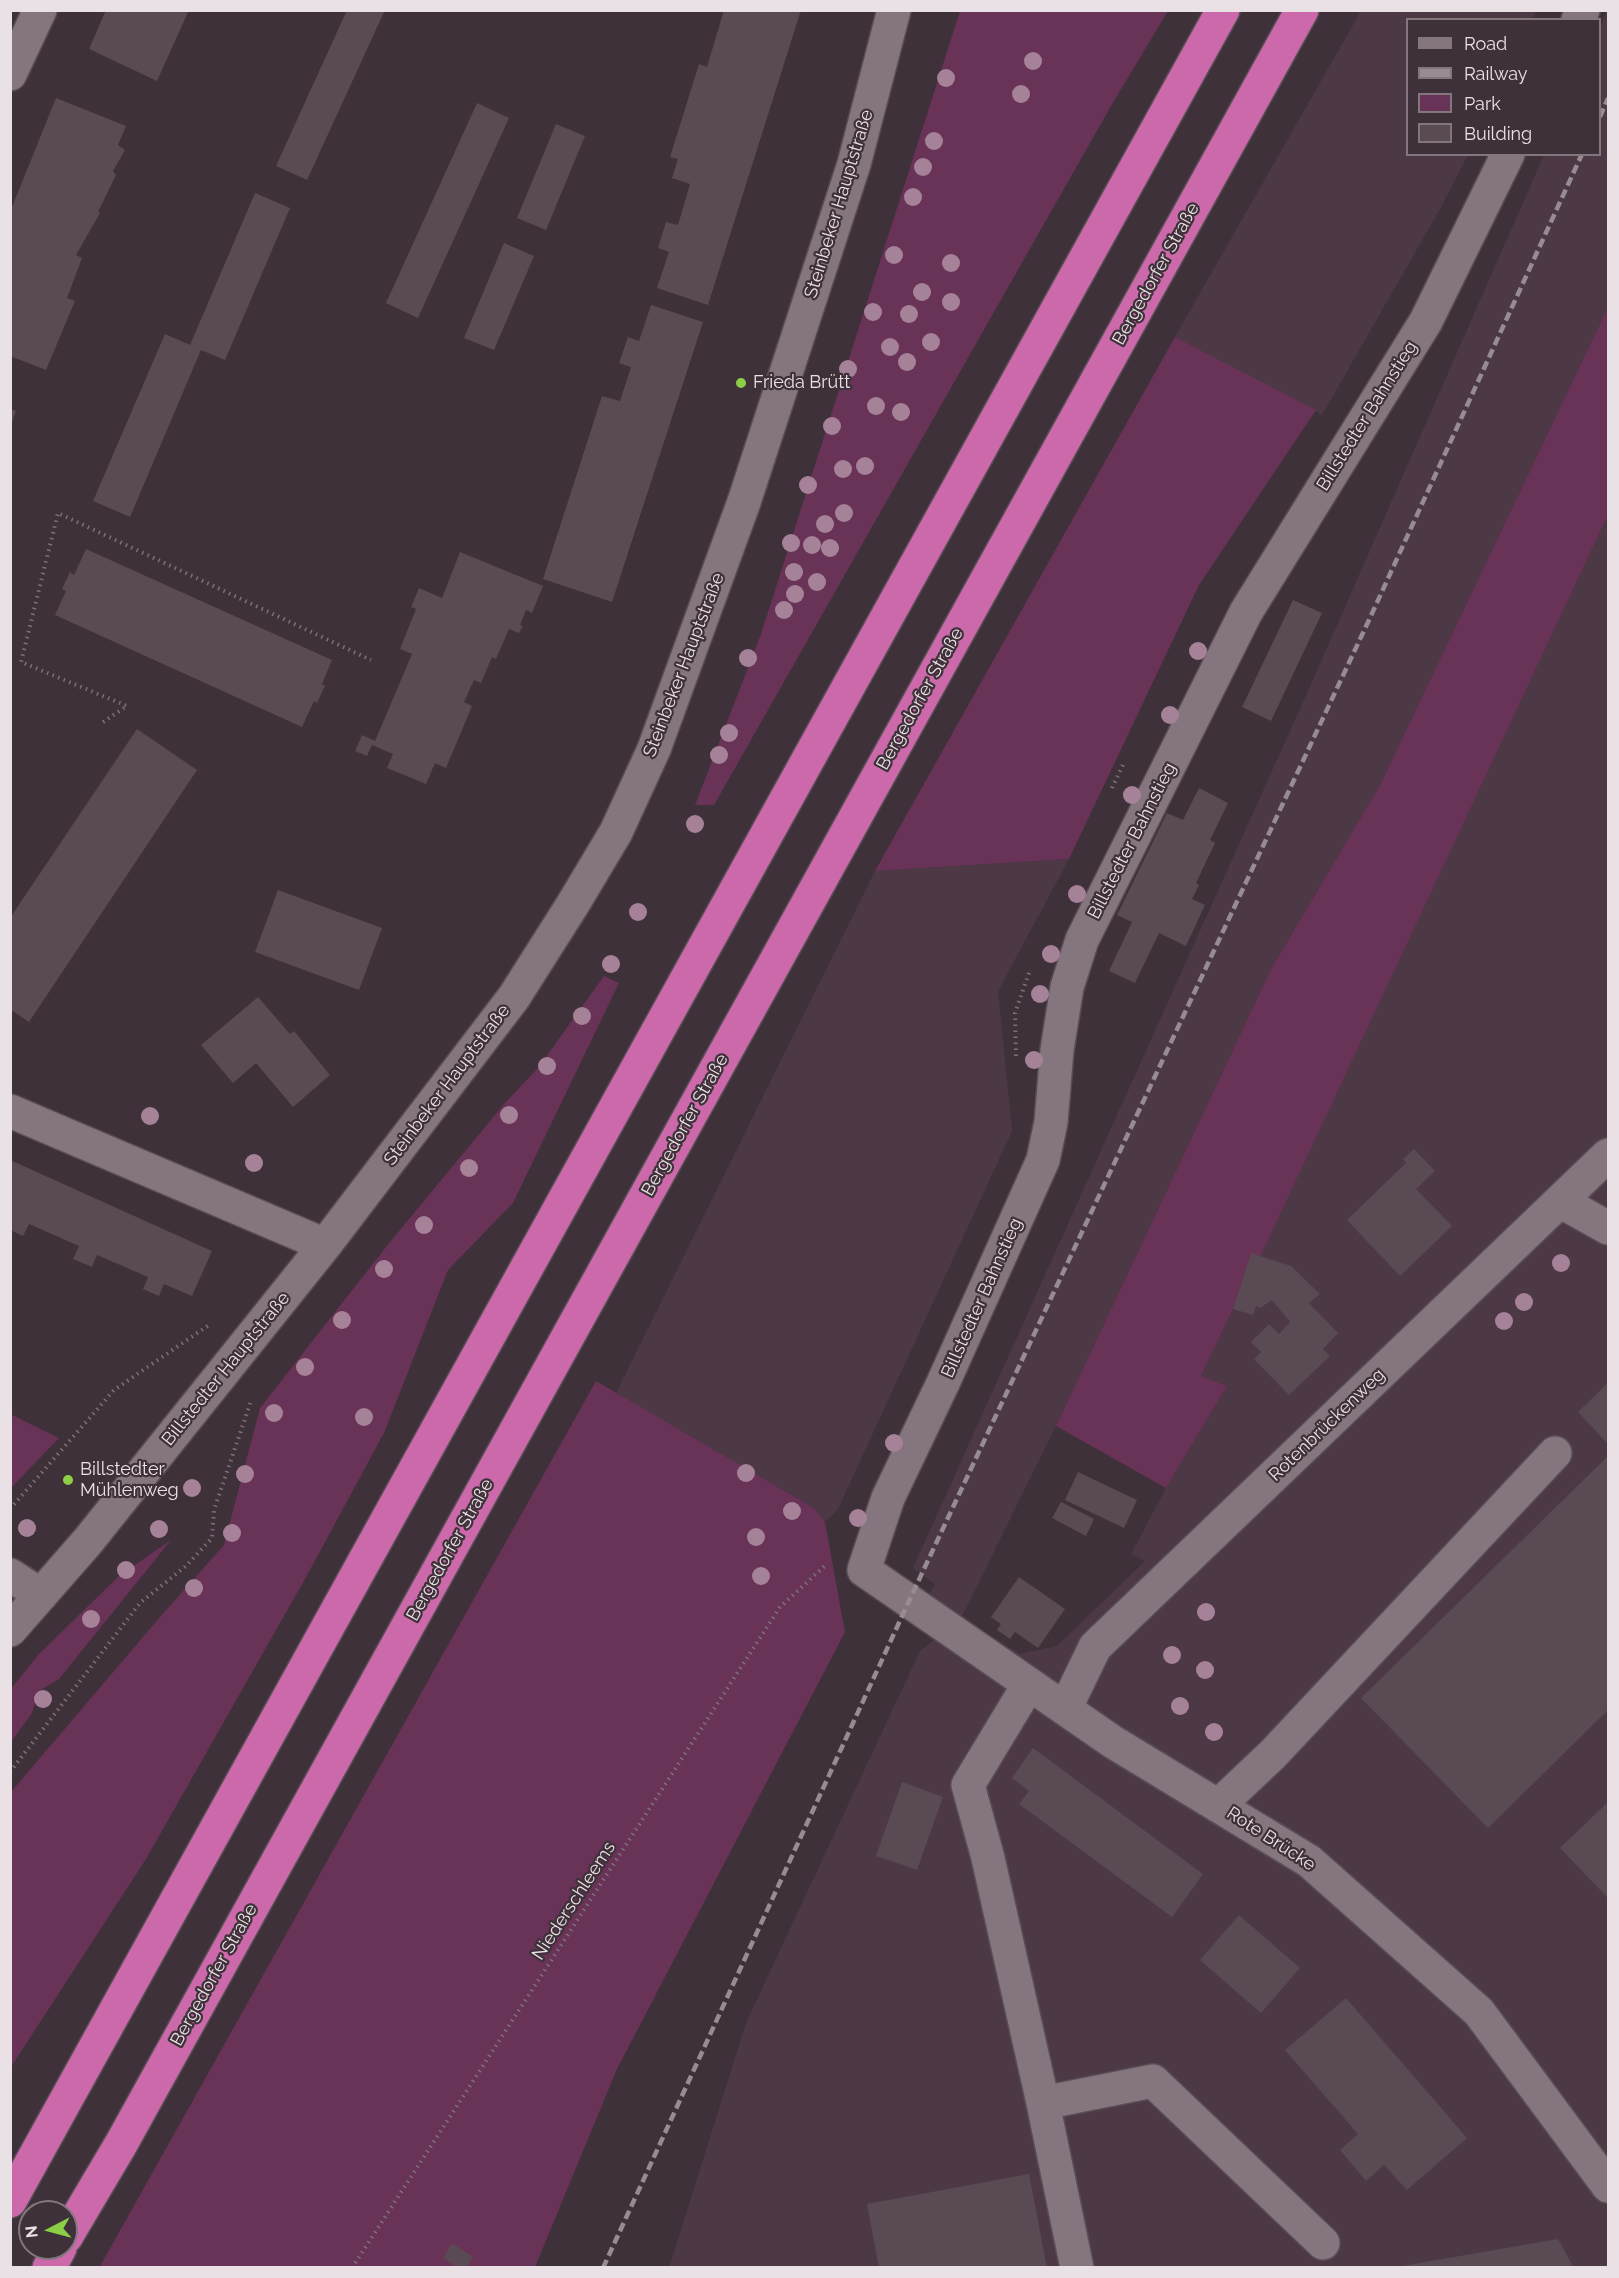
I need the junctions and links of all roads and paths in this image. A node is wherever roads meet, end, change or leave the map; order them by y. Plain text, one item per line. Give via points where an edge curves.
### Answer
1 (40, 10) edge
2 (894, 10) edge
3 (1223, 10) edge
4 (1302, 10) edge
5 (10, 74) edge
6 (1507, 156) edge
7 (371, 660) dead end
8 (103, 722) dead end
9 (10, 1111) edge
10 (1608, 1155) edge
11 (1560, 1201) junction
12 (1608, 1228) edge
13 (325, 1245) junction
14 (215, 1322) dead end
15 (254, 1391) dead end
16 (1555, 1453) dead end
17 (10, 1509) edge
18 (832, 1560) dead end
19 (864, 1570) joint
20 (10, 1575) edge
21 (41, 1595) junction
22 (10, 1630) edge
23 (1029, 1684) junction
24 (1065, 1709) junction
25 (10, 1772) edge
26 (1218, 1806) junction
27 (1043, 2103) junction
28 (1608, 2186) edge
29 (10, 2201) edge
30 (78, 2217) edge
31 (1323, 2243) dead end
32 (352, 2268) edge
33 (1077, 2268) edge

1 - 5 street
2 - 13 street, Steinbeker Hauptstraße via 854,164 744,502 640,780 610,842 514,997
3 - 29 highway
4 - 30 highway, Bergedorfer Straße
6 - 19 street, Billstedter Bahnstieg via 1426,321 1246,612 1082,940 1067,987 1043,1160 888,1498
7 - 8 path via 58,513 21,662 127,706
9 - 13 street
10 - 11 street, Rotenbrückenweg
11 - 12 street
11 - 24 street, Rotenbrückenweg via 1095,1647
13 - 21 street, Billstedter Hauptstraße
14 - 17 path via 114,1390
15 - 25 path via 214,1510 212,1539 140,1603
16 - 26 street via 1273,1754
18 - 32 path, Niederschleems via 780,1607
19 - 23 street, Rote Brücke
20 - 21 street
21 - 22 street, Billstedter Hauptstraße
23 - 24 street, Rote Brücke
23 - 27 street via 968,1785
24 - 26 street, Rote Brücke
26 - 28 street, Rote Brücke via 1309,1862 1479,2012
27 - 31 street via 1153,2081
27 - 33 street

